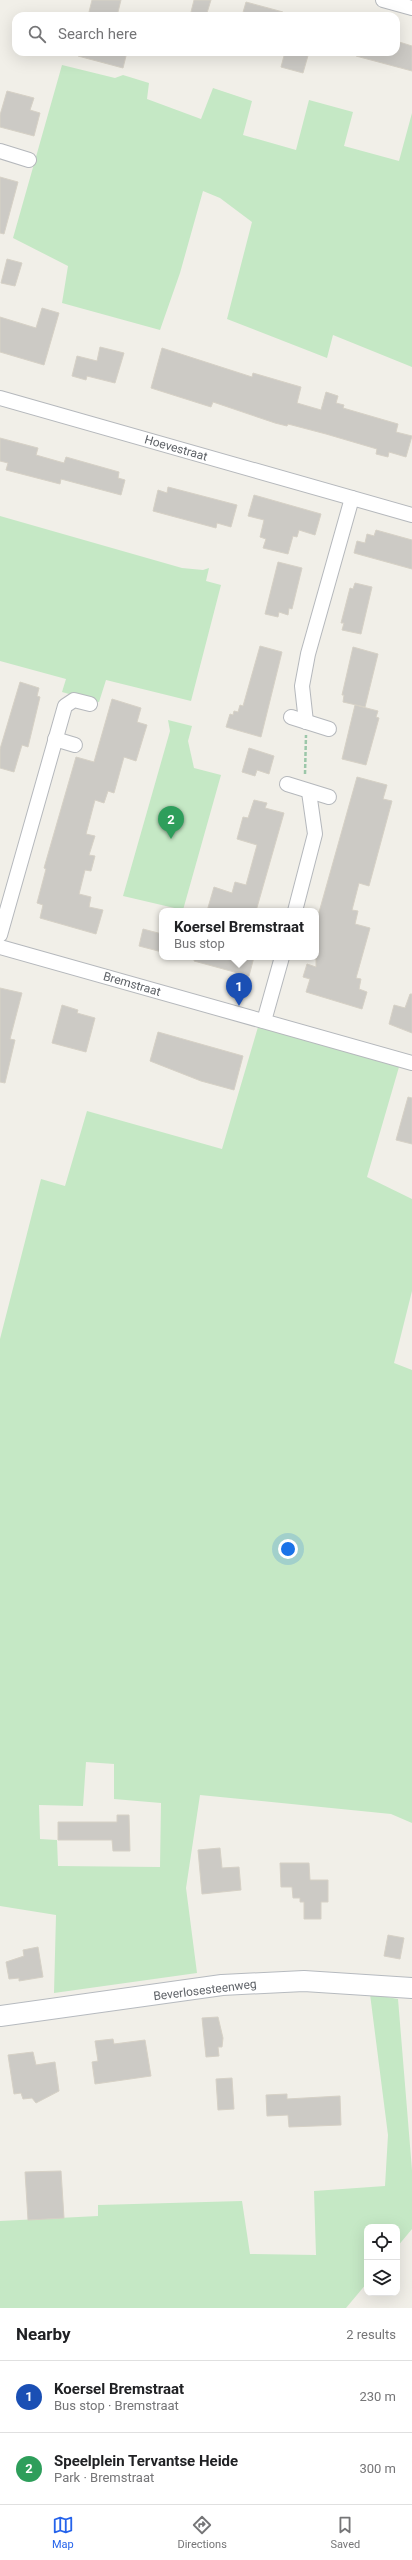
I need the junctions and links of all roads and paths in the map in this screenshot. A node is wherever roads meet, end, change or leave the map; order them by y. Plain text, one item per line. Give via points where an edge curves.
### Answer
1 (382, 0) edge
2 (412, 8) edge
3 (0, 151) edge
4 (29, 160) dead end
5 (0, 398) edge
6 (352, 498) junction
7 (412, 515) edge
8 (90, 704) dead end
9 (291, 717) dead end
10 (306, 722) junction
11 (329, 729) dead end
12 (55, 739) junction
13 (75, 745) dead end
14 (286, 784) dead end
15 (309, 792) junction
16 (329, 797) dead end
17 (296, 908) edge
18 (0, 936) edge
19 (0, 948) edge
20 (281, 960) edge
21 (264, 1021) junction
22 (412, 1063) edge
23 (412, 1988) edge
24 (0, 2016) edge

1 - 2 street
3 - 4 street
5 - 6 street, Hoevestraat
6 - 7 street, Hoevestraat
6 - 10 street via 308,654 302,686
8 - 12 street via 74,700 65,706
9 - 10 street
10 - 11 street
10 - 15 path via 305,784
12 - 13 street
12 - 18 street
14 - 15 street
15 - 16 street
15 - 17 street via 315,834
19 - 21 street, Bremstraat
20 - 21 street
21 - 22 street, Bremstraat
23 - 24 street, Beverlosesteenweg via 304,1981 222,1985

